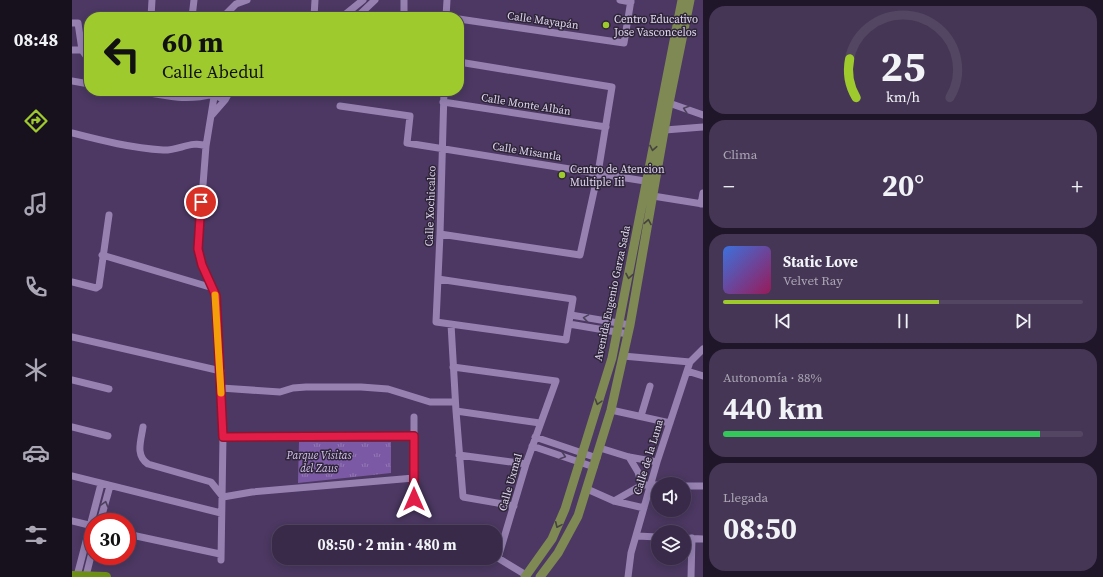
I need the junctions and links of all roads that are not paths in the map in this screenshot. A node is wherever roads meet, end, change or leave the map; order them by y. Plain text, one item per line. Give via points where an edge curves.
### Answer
1 (152, 0) edge
2 (194, 0) edge
3 (247, 0) edge
4 (315, 0) edge
5 (363, 0) edge
6 (375, 0) edge
7 (404, 0) edge
8 (447, 0) edge
9 (620, 0) edge
10 (682, 0) edge
11 (690, 0) edge
12 (631, 1) edge
13 (236, 2) edge
14 (151, 12) edge
15 (193, 12) edge
16 (227, 12) edge
17 (314, 12) edge
18 (348, 12) edge
19 (362, 12) edge
20 (404, 12) edge
21 (446, 12) edge
22 (464, 20) edge
23 (72, 23) edge
24 (72, 50) edge
25 (82, 50) junction
26 (84, 53) edge
27 (464, 63) edge
28 (72, 81) edge
29 (84, 83) edge
30 (167, 96) edge
31 (204, 96) edge
32 (214, 96) edge
33 (220, 96) edge
34 (227, 96) edge
35 (444, 96) edge
36 (225, 100) junction
37 (444, 102) junction
38 (669, 103) junction
39 (340, 106) dead end
40 (212, 115) junction
41 (703, 115) edge
42 (606, 127) junction
43 (703, 127) edge
44 (665, 130) junction
45 (72, 133) edge
46 (206, 146) junction
47 (443, 149) junction
48 (598, 173) junction
49 (651, 182) junction
50 (703, 193) edge
51 (653, 196) junction
52 (702, 204) edge
53 (109, 215) dead end
54 (440, 234) junction
55 (102, 255) junction
56 (438, 279) junction
57 (72, 282) edge
58 (213, 288) junction
59 (571, 315) junction
60 (451, 324) junction
61 (569, 324) junction
62 (619, 328) junction
63 (629, 329) junction
64 (72, 337) edge
65 (703, 349) edge
66 (623, 356) junction
67 (690, 362) junction
68 (453, 367) junction
69 (221, 371) junction
70 (687, 371) junction
71 (703, 376) edge
72 (72, 380) edge
73 (650, 386) dead end
74 (221, 388) junction
75 (109, 389) dead end
76 (455, 402) junction
77 (456, 410) junction
78 (611, 410) junction
79 (641, 416) junction
80 (414, 417) dead end
81 (540, 423) junction
82 (670, 423) junction
83 (72, 427) edge
84 (143, 427) dead end
85 (108, 436) dead end
86 (414, 436) junction
87 (223, 437) junction
88 (535, 437) junction
89 (532, 446) junction
90 (600, 448) junction
91 (459, 454) junction
92 (581, 457) junction
93 (630, 458) junction
94 (595, 462) junction
95 (657, 462) junction
96 (526, 464) junction
97 (72, 476) edge
98 (656, 477) edge
99 (414, 478) junction
100 (101, 484) junction
101 (642, 485) junction
102 (651, 485) edge
103 (110, 486) junction
104 (691, 486) edge
105 (703, 486) edge
106 (587, 489) junction
107 (651, 493) edge
108 (223, 497) junction
109 (414, 499) dead end
110 (614, 501) junction
111 (514, 506) junction
112 (644, 508) junction
113 (95, 513) edge
114 (102, 513) edge
115 (221, 513) junction
116 (72, 521) edge
117 (84, 524) edge
118 (136, 536) edge
119 (637, 536) junction
120 (651, 536) edge
121 (691, 538) edge
122 (703, 539) edge
123 (84, 554) edge
124 (689, 565) edge
125 (79, 572) edge
126 (525, 576) edge
127 (106, 577) edge
128 (540, 577) edge
129 (628, 577) edge
130 (690, 577) edge

1 - 14 street
2 - 15 street
3 - 13 street
4 - 17 street
5 - 18 street
6 - 19 street
7 - 20 street
8 - 21 street
9 - 12 street
10 -> 49 main road, Avenida Eugenio Garza Sada
11 - 38 main road, Avenida Eugenio Garza Sada
12 - 22 street, Calle Mayapán via 624,43
13 - 16 street
23 - 25 street via 78,23
24 - 25 street
25 - 26 street
27 - 42 street via 612,87
28 - 29 street
30 - 31 street
32 - 40 street
33 - 36 street
34 - 36 street
35 - 37 street, Calle Xochicalco
36 - 40 street
37 - 42 street, Calle Monte Albán
37 - 47 street, Calle Xochicalco
41 -> 38 street
38 - 44 main road, Avenida Eugenio Garza Sada
39 - 47 street, Calle Misantla via 410,116 407,143
40 - 46 street
42 - 48 street
43 - 44 street
44 - 49 main road, Avenida Eugenio Garza Sada
45 - 46 street via 131,147 166,150 192,144
46 - 58 street via 198,249 202,265
47 - 48 street, Calle Misantla
47 - 54 street, Calle Xochicalco
48 - 49 street, Calle Misantla
48 - 54 street via 580,255
49 - 51 main road, Avenida Eugenio Garza Sada
49 -> 62 main road, Avenida Eugenio Garza Sada
50 - 52 street
51 - 52 street
63 -> 51 main road, Avenida Eugenio Garza Sada
53 - 55 street
54 - 56 street, Calle Xochicalco
55 - 57 street via 99,286 96,288
55 - 58 street
56 - 59 street via 573,299
56 - 60 street, Calle Xochicalco via 436,322
58 - 69 street via 216,296
59 - 61 street
62 -> 59 street
60 - 61 street via 566,340
60 - 68 street
61 - 62 street
62 - 63 street
62 -> 92 main road, Avenida Eugenio Garza Sada
63 - 66 main road, Avenida Eugenio Garza Sada
64 - 69 street
65 - 67 street, Calle de la Luna
66 - 67 street
66 - 78 main road, Avenida Eugenio Garza Sada
67 - 70 street, Calle de la Luna
68 - 76 street
68 - 81 street, Calle Uxmal via 556,381
69 - 74 street
70 - 71 street
70 - 82 street, Calle de la Luna
72 - 75 street
73 - 79 street
74 - 76 street via 280,392 306,387 388,389 430,402
74 - 87 street
76 - 77 street
77 - 81 street
77 - 91 street
78 - 79 street
78 - 90 main road, Avenida Eugenio Garza Sada
79 - 82 street
80 - 86 street
81 - 88 street, Calle Uxmal
82 - 95 street, Calle de la Luna
83 - 85 street
84 - 108 street via 139,453 142,460 211,482
86 - 87 street
86 - 99 street
87 - 108 street
88 - 89 street, Calle Uxmal
88 - 92 street
89 -> 92 street
89 - 96 street, Calle Uxmal
90 - 93 street
90 - 94 main road, Avenida Eugenio Garza Sada
91 - 96 street
91 - 111 street via 464,496
92 - 94 street
92 -> 126 main road, Avenida Eugenio Garza Sada via 565,509 552,539
93 - 95 street
93 - 101 street
94 - 106 main road, Avenida Eugenio Garza Sada
95 - 98 street, Calle de la Luna
96 - 111 street, Calle Uxmal
97 - 100 street
99 - 108 street via 252,492
99 - 109 street
100 - 103 street
100 - 113 street
101 - 102 street
101 - 110 street
114 -> 103 street
103 - 115 street
104 - 105 street
106 - 110 street
106 - 128 main road, Avenida Eugenio Garza Sada via 568,536
107 - 112 street, Calle de la Luna
108 - 115 street
110 - 112 street
111 - 126 street, Calle Uxmal via 498,558
112 - 119 street, Calle de la Luna
115 - 118 street via 221,557
116 - 117 street
119 - 120 street
119 - 129 street, Calle de la Luna via 629,563
121 - 122 street
123 - 125 street
124 - 130 street
125 - 127 highway

